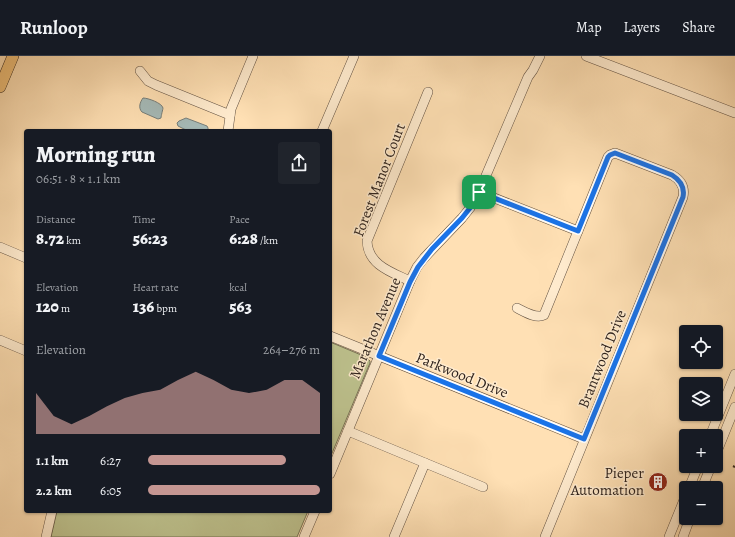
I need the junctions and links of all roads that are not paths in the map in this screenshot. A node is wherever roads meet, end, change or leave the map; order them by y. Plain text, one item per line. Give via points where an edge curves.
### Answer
1 (13, 56) edge
2 (253, 56) edge
3 (354, 56) edge
4 (533, 56) edge
5 (540, 56) edge
6 (587, 56) edge
7 (140, 71) dead end
8 (528, 76) junction
9 (0, 87) edge
10 (428, 92) dead end
11 (735, 113) edge
12 (230, 115) junction
13 (228, 129) edge
14 (323, 129) edge
15 (479, 192) junction
16 (578, 231) junction
17 (0, 247) edge
18 (24, 257) edge
19 (410, 282) junction
20 (517, 308) dead end
21 (332, 337) edge
22 (0, 340) edge
23 (24, 350) edge
24 (379, 356) junction
25 (735, 374) edge
26 (735, 407) edge
27 (713, 429) edge
28 (348, 431) junction
29 (723, 437) edge
30 (584, 439) junction
31 (425, 463) junction
32 (332, 469) edge
33 (483, 487) dead end
34 (679, 512) edge
35 (52, 513) edge
36 (314, 513) edge
37 (687, 525) edge
38 (46, 537) edge
39 (304, 537) edge
40 (394, 537) edge
41 (545, 537) edge
42 (669, 537) edge
43 (683, 537) edge

1 - 9 main road
2 - 12 street
3 - 14 street
4 - 8 street, Marathon Avenue
5 - 8 street, Marathon Avenue
6 - 11 street
7 - 12 street via 148,81 156,85
8 - 15 street, Marathon Avenue
10 - 19 street, Forest Manor Court via 367,241 368,252 374,261
12 - 13 street
15 - 16 street
15 - 19 street, Marathon Avenue via 462,218 424,258
16 - 20 street via 544,315 536,316
16 - 30 street, Brantwood Drive via 608,157 612,154 615,153 680,180 684,190 683,197
17 - 18 street
19 - 24 street, Marathon Avenue
21 - 24 street, Parkwood Drive
22 - 23 street
24 - 28 street, Marathon Avenue
24 - 30 street, Parkwood Drive
25 - 27 street
26 - 29 street
28 - 31 street
28 - 32 street, Marathon Avenue
30 - 41 street, Brantwood Drive
31 - 33 street
31 - 40 street
34 - 42 street
35 - 38 street
36 - 39 street
37 - 43 street

